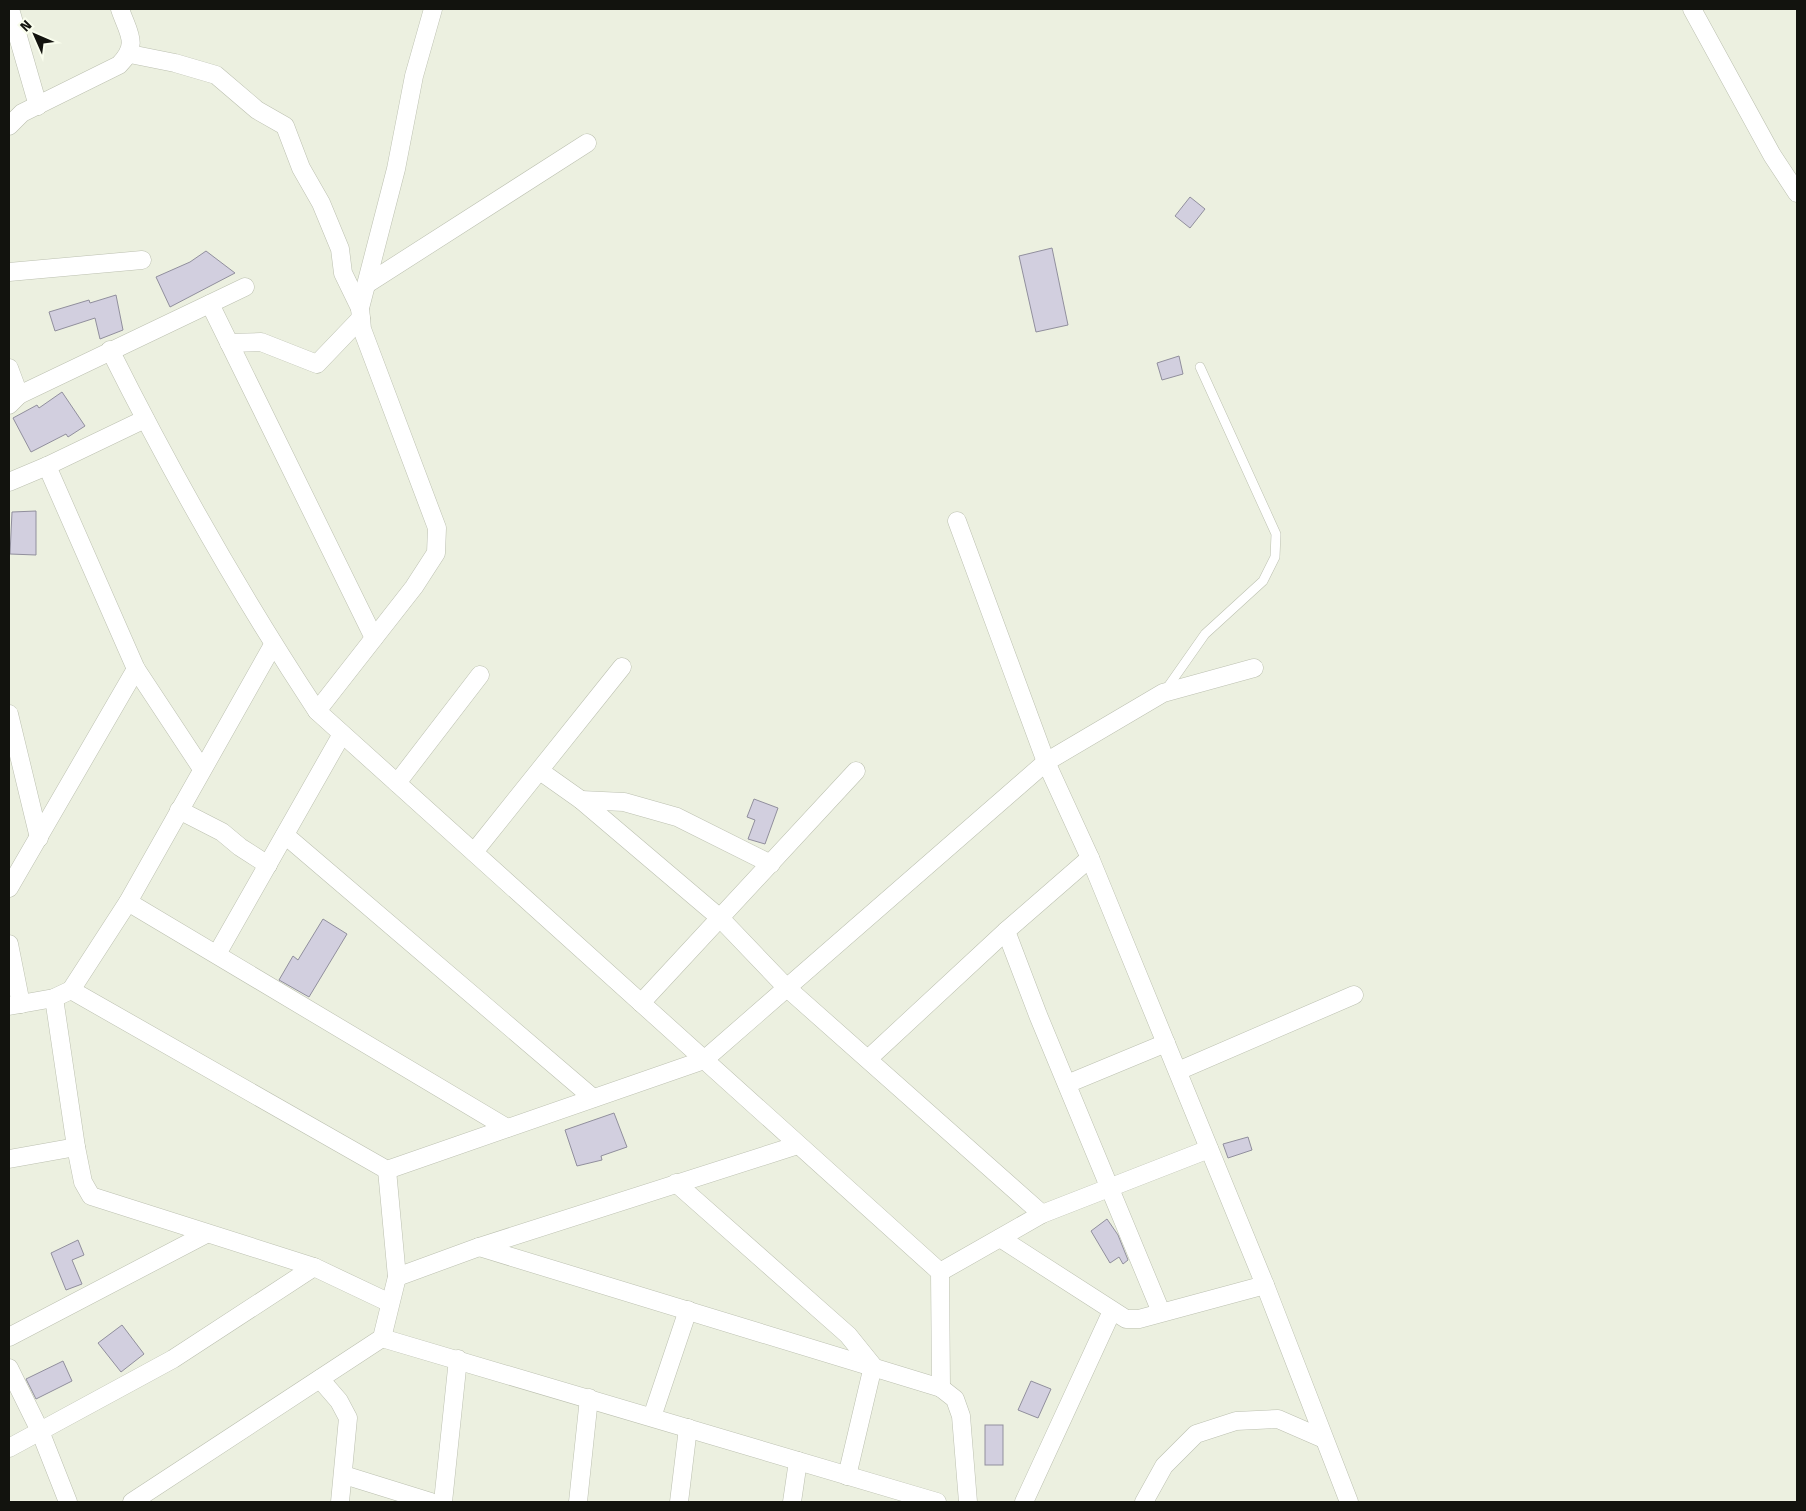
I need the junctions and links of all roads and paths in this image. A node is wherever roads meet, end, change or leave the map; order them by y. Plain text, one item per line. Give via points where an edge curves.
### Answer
1 (10, 9) edge
2 (120, 9) edge
3 (433, 9) edge
4 (1692, 9) edge
5 (130, 54) junction
6 (38, 106) junction
7 (9, 126) edge
8 (587, 143) dead end
9 (1797, 193) edge
10 (142, 260) dead end
11 (9, 272) edge
12 (367, 284) junction
13 (245, 287) dead end
14 (210, 304) junction
15 (360, 313) junction
16 (229, 342) junction
17 (110, 350) junction
18 (1200, 367) dead end
19 (9, 368) edge
20 (14, 400) edge
21 (145, 419) junction
22 (47, 466) junction
23 (9, 482) edge
24 (957, 521) dead end
25 (374, 638) junction
26 (273, 645) junction
27 (622, 667) dead end
28 (1254, 668) dead end
29 (136, 669) junction
30 (480, 675) dead end
31 (1163, 693) junction
32 (317, 711) junction
33 (9, 714) edge
34 (342, 734) junction
35 (1046, 762) junction
36 (202, 769) junction
37 (540, 771) junction
38 (856, 771) dead end
39 (397, 783) junction
40 (581, 800) junction
41 (179, 810) junction
42 (285, 835) junction
43 (38, 838) junction
44 (474, 852) junction
45 (1090, 858) junction
46 (771, 864) junction
47 (268, 865) junction
48 (9, 888) edge
49 (128, 902) junction
50 (720, 918) junction
51 (1006, 931) junction
52 (9, 944) edge
53 (217, 954) junction
54 (786, 987) junction
55 (71, 990) junction
56 (1354, 995) dead end
57 (54, 998) junction
58 (641, 1003) junction
59 (15, 1005) edge
60 (1166, 1043) junction
61 (868, 1059) junction
62 (704, 1060) junction
63 (1178, 1071) junction
64 (1067, 1084) junction
65 (594, 1098) junction
66 (507, 1128) junction
67 (798, 1145) junction
68 (76, 1147) junction
69 (1209, 1149) junction
70 (9, 1159) edge
71 (387, 1170) junction
72 (676, 1183) junction
73 (1109, 1188) junction
74 (1042, 1214) junction
75 (206, 1234) junction
76 (1000, 1238) junction
77 (479, 1247) junction
78 (314, 1267) junction
79 (940, 1272) junction
80 (396, 1277) junction
81 (1265, 1285) junction
82 (390, 1303) junction
83 (688, 1310) junction
84 (1112, 1311) junction
85 (1161, 1312) junction
86 (9, 1337) edge
87 (382, 1338) junction
88 (458, 1359) junction
89 (873, 1366) junction
90 (9, 1368) edge
91 (320, 1379) junction
92 (941, 1388) junction
93 (589, 1398) junction
94 (652, 1417) junction
95 (688, 1428) junction
96 (40, 1431) junction
97 (1324, 1439) junction
98 (9, 1448) edge
99 (798, 1461) junction
100 (344, 1475) junction
101 (847, 1476) junction
102 (339, 1501) edge
103 (68, 1502) edge
104 (132, 1502) edge
105 (432, 1502) edge
106 (443, 1502) edge
107 (578, 1502) edge
108 (679, 1502) edge
109 (792, 1502) edge
110 (936, 1502) edge
111 (968, 1502) edge
112 (1024, 1502) edge
113 (1144, 1502) edge
114 (1348, 1502) edge

1 - 6 street
2 - 5 street via 132,44
3 - 12 street via 414,76 396,168
4 - 9 street via 1772,155
5 - 6 street via 119,65
5 - 15 street via 216,75 257,110 285,126 301,168 321,203 340,249 343,273
6 - 7 street via 22,113
8 - 12 street
10 - 11 street
12 - 15 street
13 - 14 street
14 - 16 street
14 - 17 street
15 - 16 street via 317,364 261,342
15 - 25 street via 362,329 437,528 436,552 414,587
16 - 25 street
17 - 20 street
17 - 21 street
18 - 31 lane via 1276,534 1275,557 1263,581 1205,634
19 - 20 street
21 - 22 street
21 - 26 street
22 - 23 street
22 - 29 street
24 - 35 street
25 - 32 street
26 - 32 street
26 - 36 street
27 - 37 street
28 - 31 street
29 - 36 street
29 - 43 street
30 - 39 street
31 - 35 street
32 - 34 street
33 - 43 street
34 - 39 street
34 - 42 street
35 - 45 street
35 - 54 street
36 - 41 street
37 - 40 street
37 - 44 street
38 - 46 street
39 - 44 street
40 - 46 street via 624,802 677,817
40 - 50 street
41 - 47 street via 222,832
41 - 49 street
42 - 47 street
42 - 65 street
43 - 48 street
44 - 58 street
45 - 51 street
45 - 60 street
46 - 50 street
47 - 53 street
49 - 53 street
49 - 55 street
50 - 54 street
50 - 58 street
51 - 61 street
51 - 64 street
52 - 59 street
53 - 66 street
54 - 61 street
54 - 62 street
55 - 57 street
55 - 71 street
56 - 63 street
57 - 59 street
57 - 68 street
58 - 62 street
60 - 63 street
60 - 64 street
61 - 74 street
62 - 65 street
62 - 67 street
63 - 69 street
64 - 73 street
65 - 66 street
66 - 71 street
67 - 72 street
67 - 79 street
68 - 70 street
68 - 75 street via 83,1182 91,1196
69 - 73 street
69 - 81 street
71 - 80 street
72 - 77 street
72 - 89 street via 848,1335
73 - 74 street
73 - 85 street
74 - 76 street
75 - 78 street
75 - 86 street
76 - 79 street
76 - 84 street
77 - 80 street
77 - 83 street
78 - 82 street
78 - 96 street via 173,1359
79 - 92 street
80 - 82 street
81 - 85 street
81 - 97 street
82 - 87 street
83 - 89 street
83 - 94 street
84 - 85 street via 1126,1318
84 - 112 street
87 - 88 street
87 - 91 street
88 - 93 street
88 - 106 street
89 - 92 street
89 - 101 street
90 - 96 street
91 - 100 street via 339,1401 348,1418
91 - 104 street
92 - 111 street via 955,1399 961,1416
93 - 94 street
93 - 107 street
94 - 95 street
95 - 99 street
95 - 108 street
96 - 98 street
96 - 103 street
97 - 113 street via 1278,1419 1236,1421 1196,1434 1164,1466
97 - 114 street
99 - 101 street
99 - 109 street
100 - 102 street
100 - 105 street
101 - 110 street

